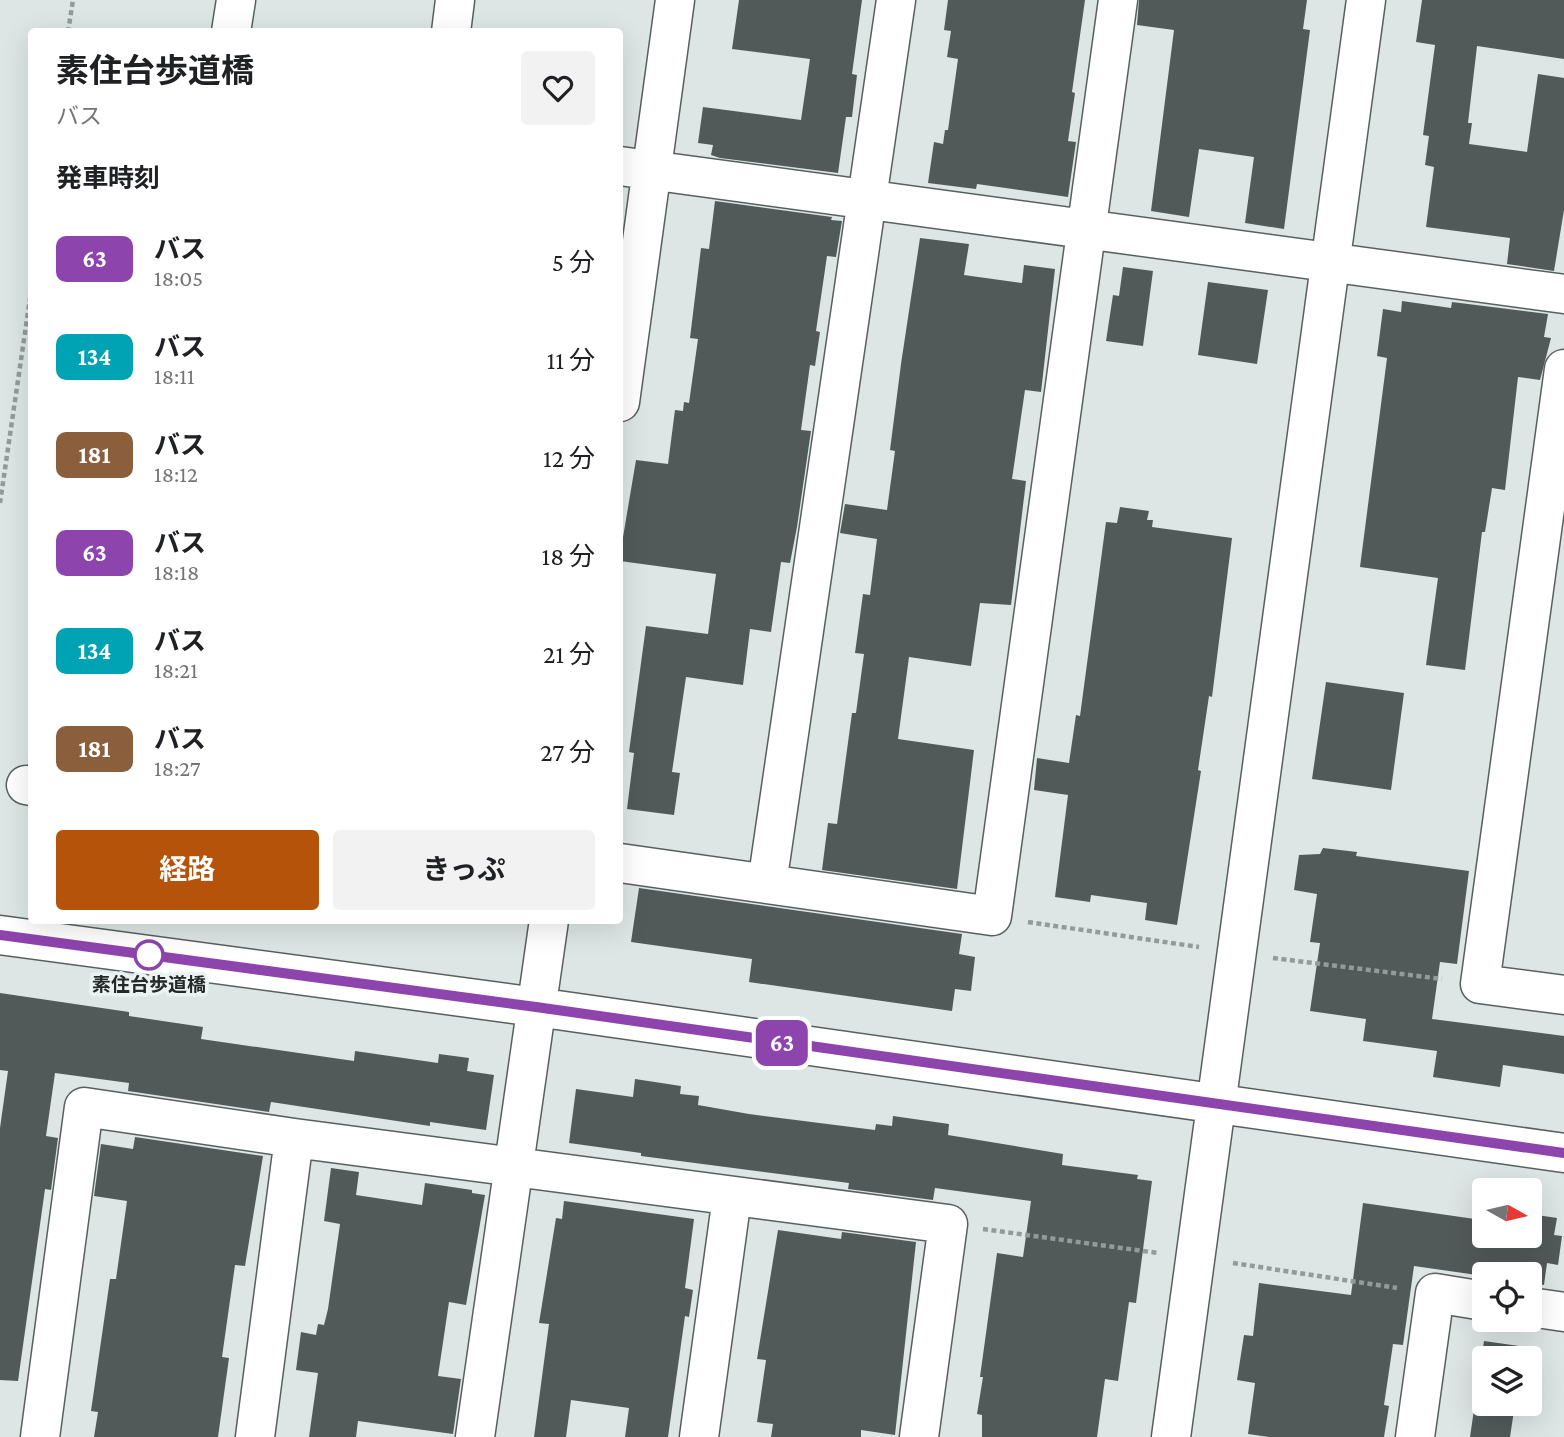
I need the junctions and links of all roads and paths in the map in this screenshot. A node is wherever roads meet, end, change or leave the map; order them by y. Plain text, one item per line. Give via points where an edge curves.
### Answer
1 (73, 0) edge
2 (236, 0) edge
3 (455, 0) edge
4 (675, 0) edge
5 (896, 0) edge
6 (1118, 0) edge
7 (1366, 0) edge
8 (69, 28) edge
9 (232, 28) edge
10 (452, 28) edge
11 (635, 169) edge
12 (867, 200) junction
13 (1087, 229) junction
14 (1329, 262) junction
15 (1564, 294) edge
16 (28, 312) edge
17 (623, 355) edge
18 (1564, 369) edge
19 (0, 503) edge
20 (623, 863) edge
21 (767, 884) junction
22 (992, 916) junction
23 (548, 924) edge
24 (0, 935) edge
25 (1237, 953) junction
26 (1480, 984) junction
27 (1564, 995) edge
28 (536, 1007) junction
29 (1216, 1106) junction
30 (294, 1138) junction
31 (1564, 1153) edge
32 (512, 1168) junction
33 (732, 1197) junction
34 (948, 1224) junction
35 (1196, 1258) junction
36 (1435, 1293) junction
37 (1472, 1299) edge
38 (1542, 1309) edge
39 (1564, 1312) edge
40 (40, 1437) edge
41 (255, 1437) edge
42 (475, 1437) edge
43 (699, 1437) edge
44 (919, 1437) edge
45 (1171, 1437) edge
46 (1415, 1437) edge

1 - 8 path
2 - 9 street
3 - 10 street
4 - 11 street
5 - 12 street
6 - 13 street
7 - 14 street
11 - 12 street
11 - 17 street
12 - 13 street
12 - 21 street
13 - 14 street
13 - 22 street
14 - 15 street
14 - 25 street
16 - 19 path
18 - 26 street
20 - 21 street
21 - 22 street
22 - 25 path
23 - 28 street
24 - 28 street
25 - 26 path
25 - 29 street
26 - 27 street
28 - 29 street
28 - 32 street
29 - 31 street
29 - 35 street
30 - 32 street
30 - 40 street via 84,1107
30 - 41 street
32 - 33 street
32 - 42 street
33 - 34 street
33 - 43 street
34 - 35 path
34 - 44 street
35 - 36 path
35 - 45 street
36 - 37 street
36 - 46 street
38 - 39 street

